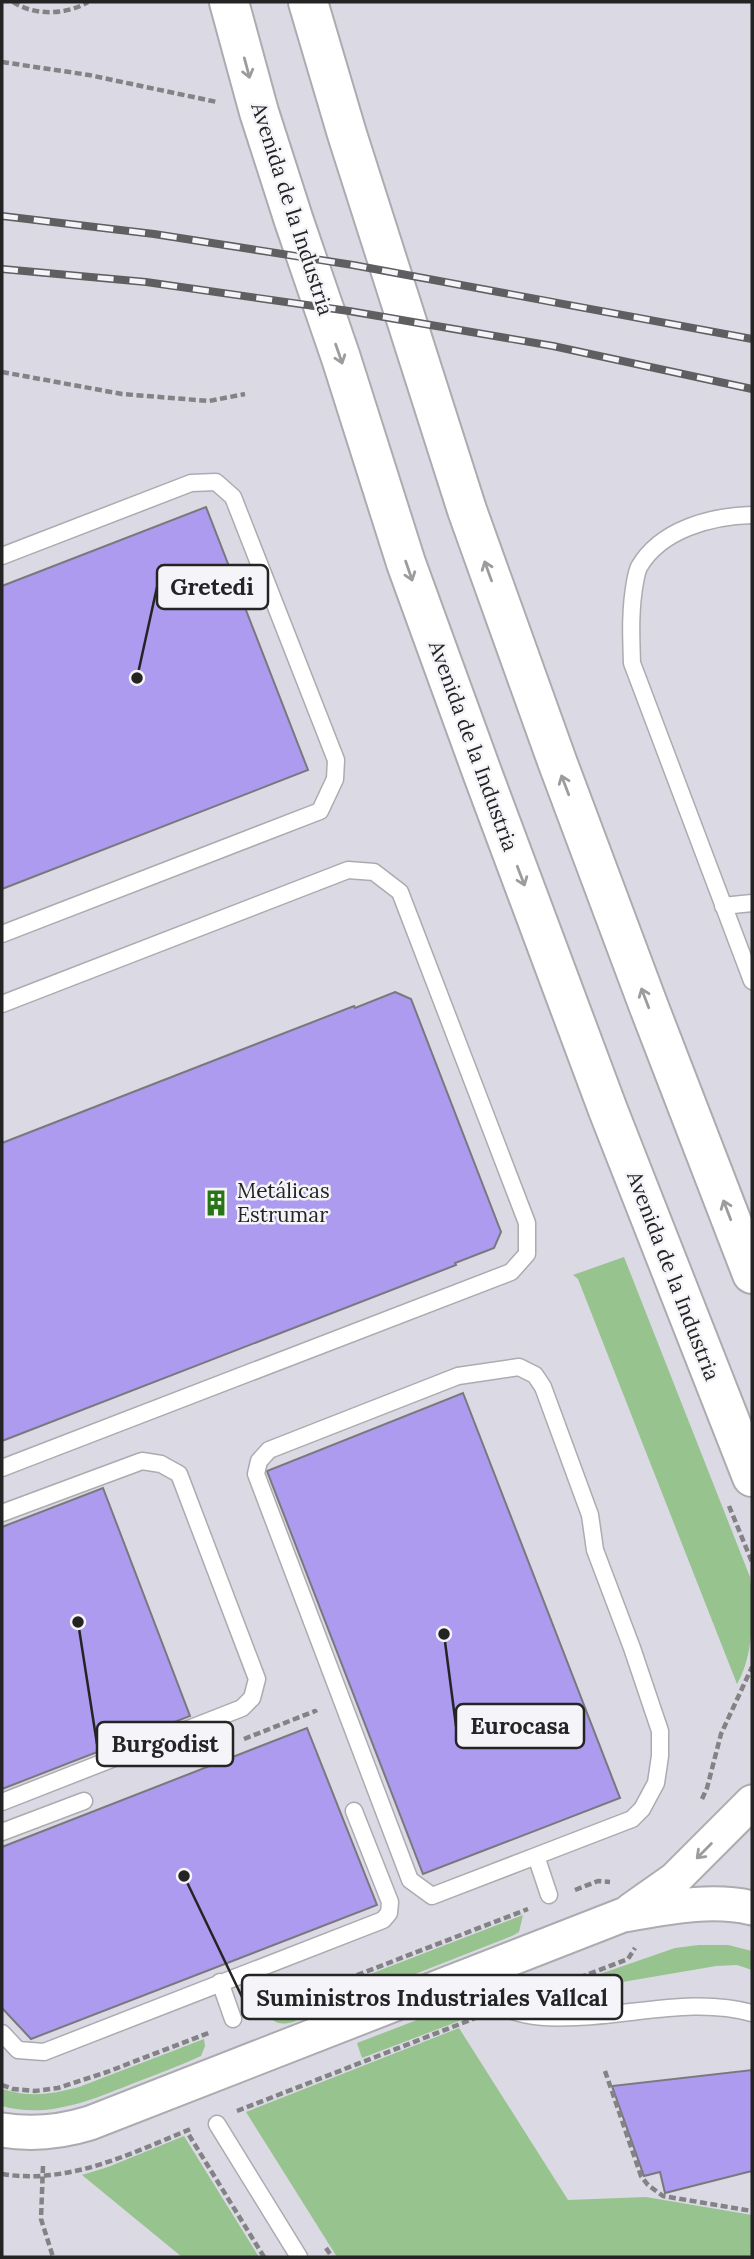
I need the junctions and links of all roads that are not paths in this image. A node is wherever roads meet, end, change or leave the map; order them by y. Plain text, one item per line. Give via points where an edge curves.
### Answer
1 (229, 2) edge
2 (308, 2) edge
3 (752, 516) edge
4 (2, 556) edge
5 (752, 903) edge
6 (723, 906) junction
7 (2, 934) edge
8 (752, 981) edge
9 (2, 1004) edge
10 (752, 1274) edge
11 (2, 1468) edge
12 (752, 1477) edge
13 (2, 1513) edge
14 (84, 1801) dead end
15 (2, 1802) edge
16 (752, 1802) edge
17 (354, 1811) dead end
18 (2, 1832) edge
19 (536, 1856) junction
20 (550, 1898) road end
21 (752, 1909) edge
22 (623, 1915) junction
23 (220, 1982) junction
24 (507, 2009) dead end
25 (752, 2013) edge
26 (233, 2019) dead end
27 (2, 2033) edge
28 (217, 2124) dead end
29 (2, 2130) edge
30 (299, 2257) edge

1 -> 12 main road, Avenida de la Industria via 259,112 406,563 608,1110
10 -> 2 main road via 561,774 471,523
3 - 6 lane via 694,524 660,543 638,568 630,610 632,663
4 - 7 lane via 191,483 216,482 233,497 336,761 335,779 320,811
5 - 6 lane
6 - 8 lane
9 - 11 lane via 348,870 374,872 400,892 527,1223 527,1254 511,1272
13 - 15 lane via 142,1461 179,1474 257,1679 252,1698 242,1708
14 - 18 lane
16 -> 22 street via 675,1879
17 - 23 lane via 390,1902 389,1913 383,1920
19 - 19 lane via 432,1896 410,1880 256,1474 259,1461 269,1450 458,1376 519,1367 536,1375 543,1387 660,1731 656,1783 642,1809 632,1819
19 - 20 lane
21 - 22 street via 720,1904
22 - 29 street via 71,2129 44,2133
23 - 26 lane
23 - 27 lane via 44,2052 18,2050
24 - 25 lane via 542,2018 611,2016 691,2006
28 - 30 lane

